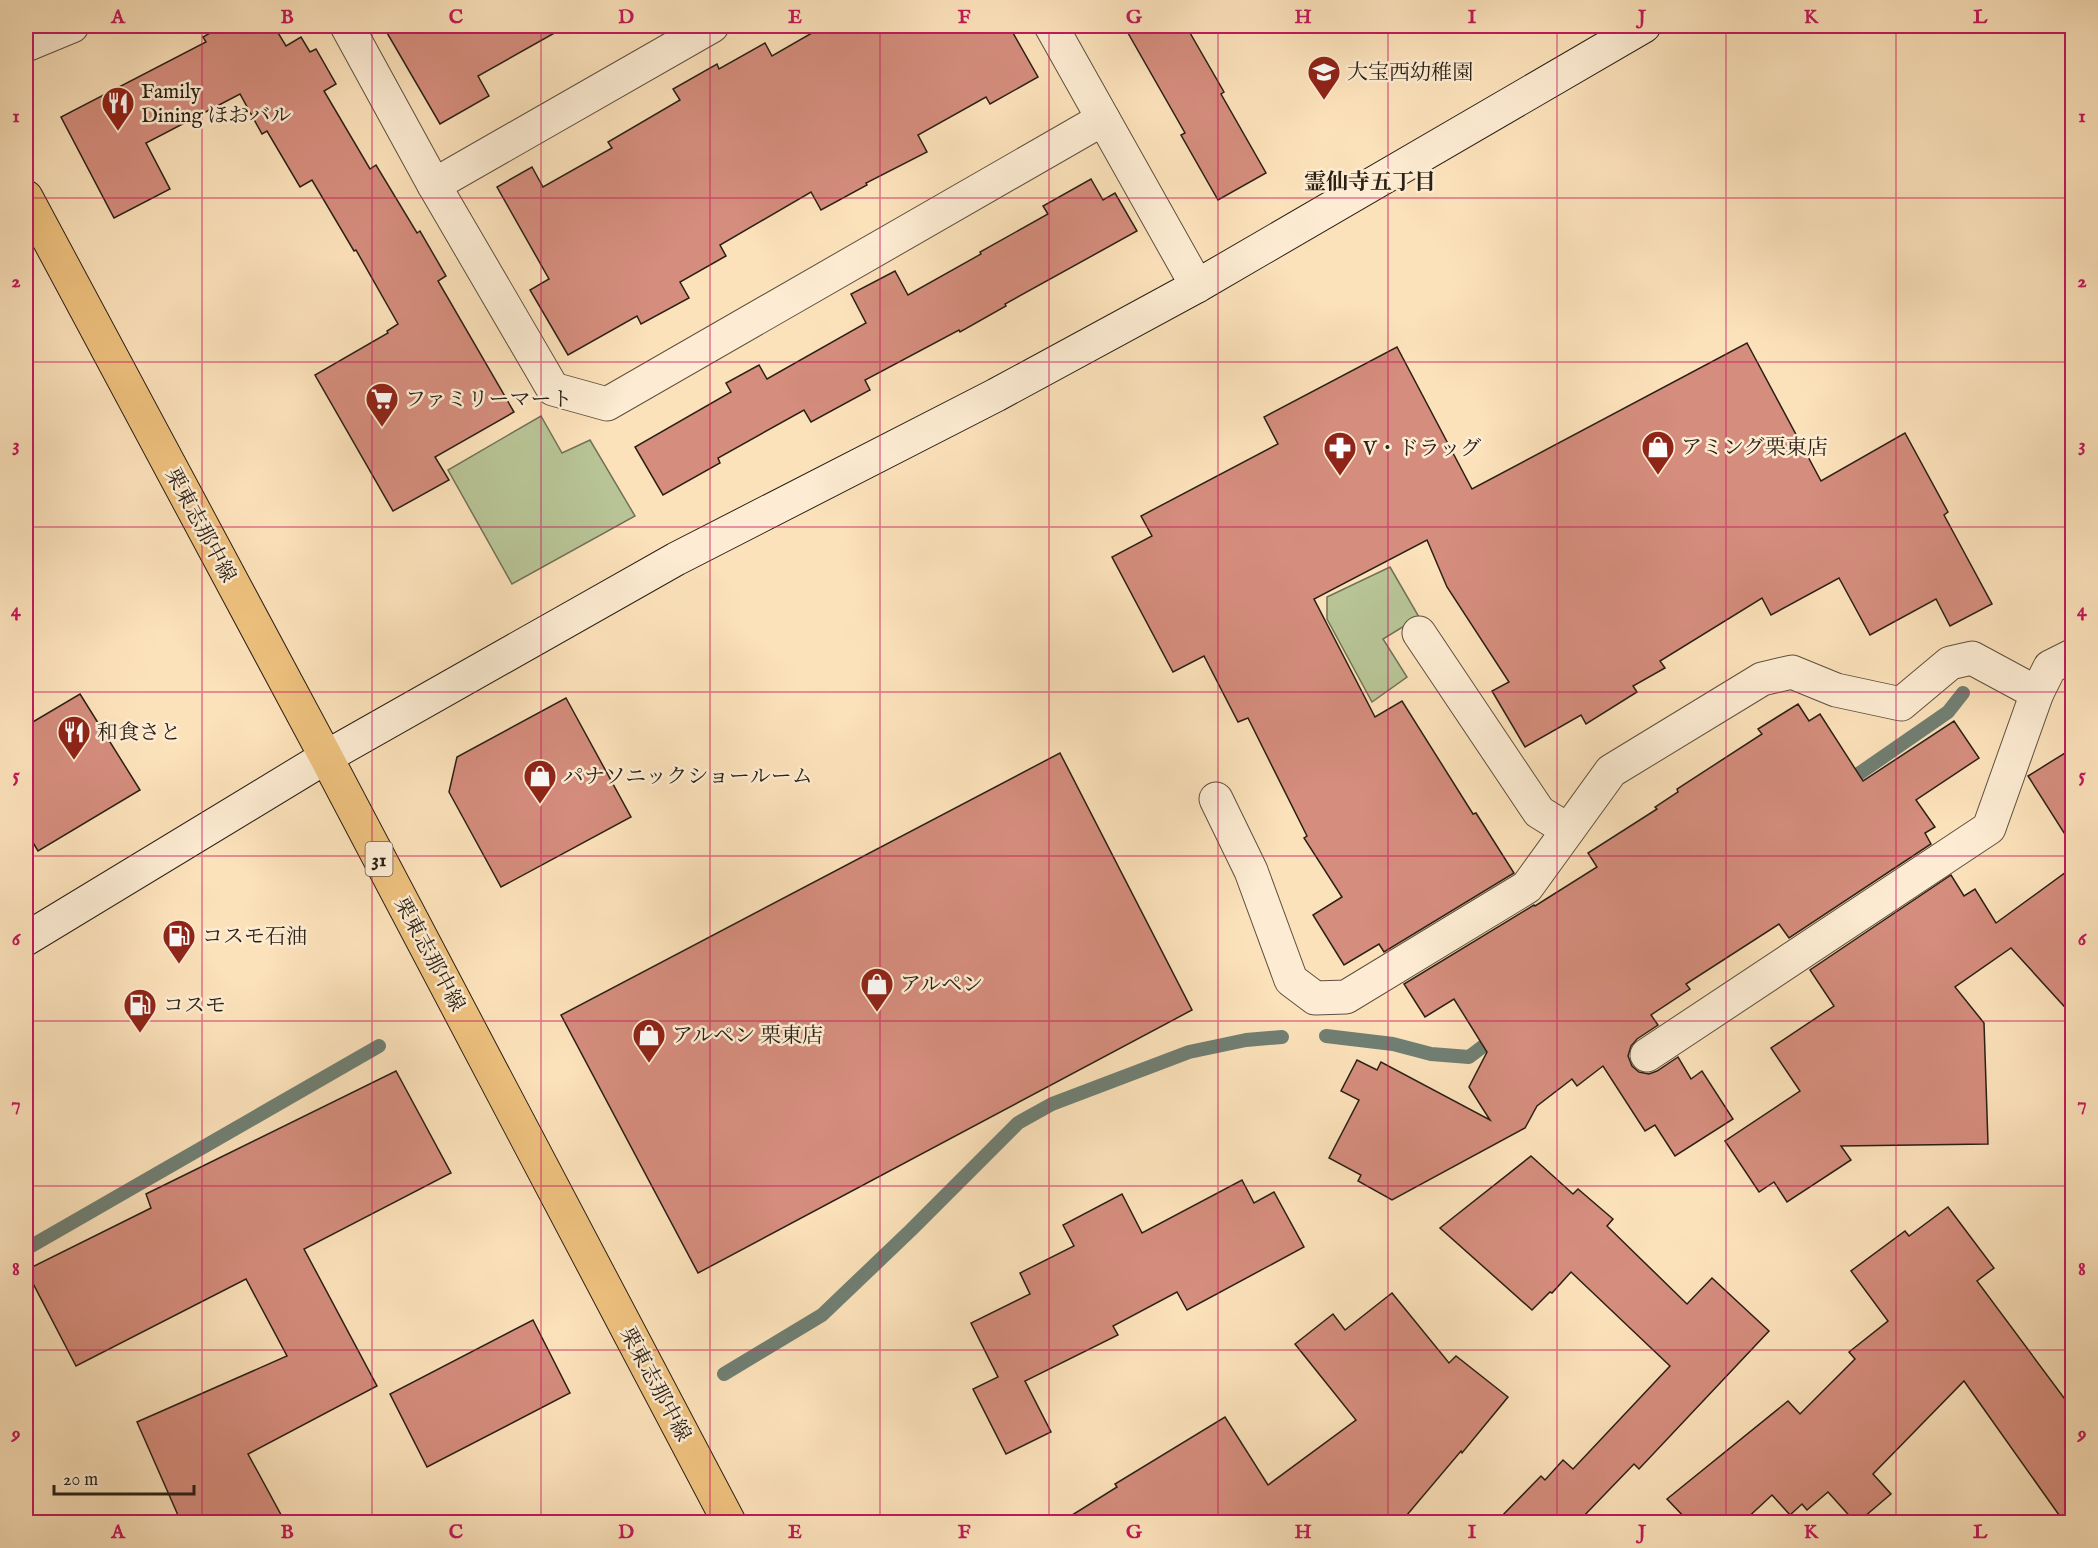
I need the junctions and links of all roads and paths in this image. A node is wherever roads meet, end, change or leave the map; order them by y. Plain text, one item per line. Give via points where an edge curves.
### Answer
1 (72, 26) edge
2 (347, 26) edge
3 (712, 26) edge
4 (1051, 26) edge
5 (1644, 26) edge
6 (26, 45) edge
7 (1103, 119) junction
8 (434, 185) junction
9 (26, 196) edge
10 (1197, 286) junction
11 (1419, 633) dead end
12 (2073, 656) edge
13 (2037, 693) junction
14 (326, 757) junction
15 (1216, 799) dead end
16 (1568, 830) junction
17 (26, 939) edge
18 (1647, 1055) dead end
19 (729, 1522) edge

1 - 6 street
2 - 8 street
3 - 8 street
4 - 7 street
5 - 10 street
7 - 8 street via 607,404 553,389
7 - 10 street
9 - 14 main road, 栗東志那中線 / 31
10 - 14 street via 996,395 676,559
11 - 16 street via 1539,812
12 - 13 street via 2050,667
13 - 16 street via 1972,658 1950,663 1901,704 1836,690 1792,672 1762,679 1611,771
13 - 18 street via 1989,828
14 - 17 street
14 - 19 main road, 栗東志那中線 / 31
15 - 16 street via 1251,871 1290,980 1315,998 1346,997 1527,887

